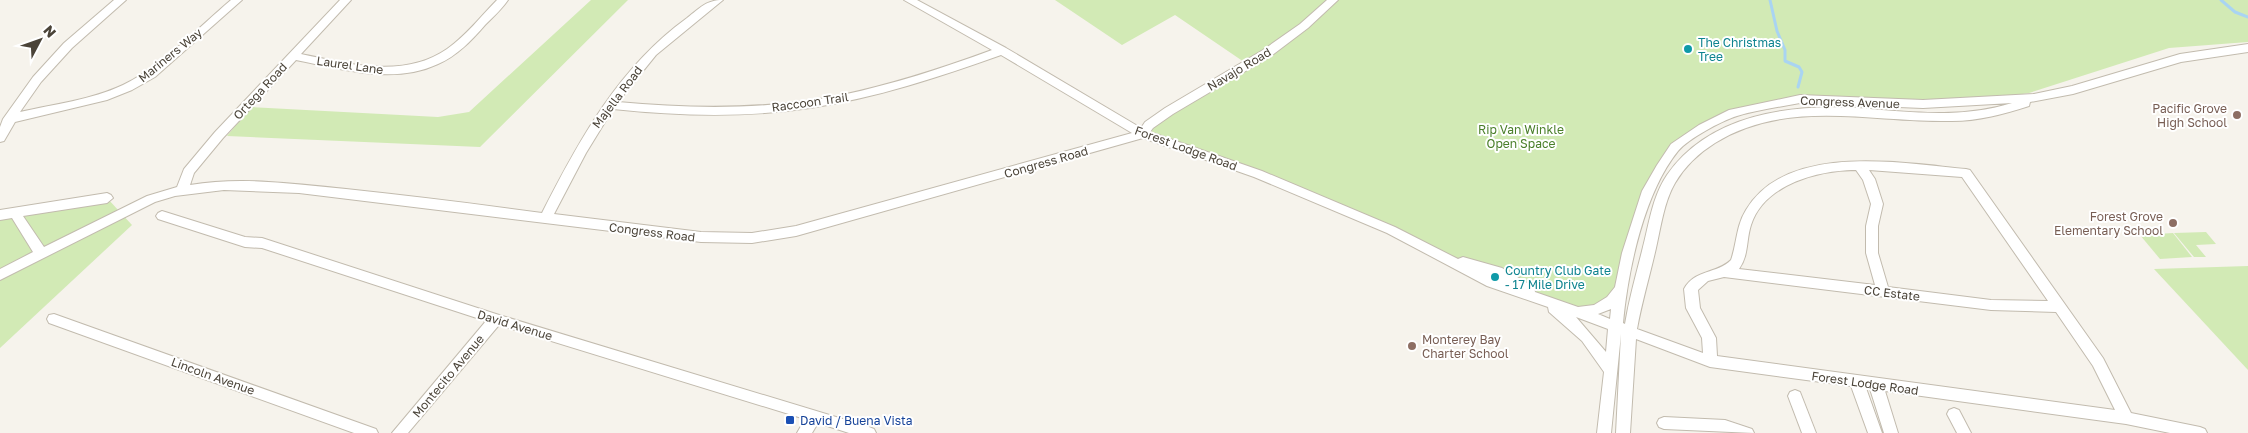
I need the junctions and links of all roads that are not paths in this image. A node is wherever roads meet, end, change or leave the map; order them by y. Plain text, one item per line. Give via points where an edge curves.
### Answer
1 (121, 0) edge
2 (237, 0) edge
3 (343, 0) edge
4 (503, 0) edge
5 (718, 0) edge
6 (909, 0) edge
7 (1333, 0) edge
8 (2248, 48) edge
9 (1002, 51) junction
10 (292, 56) junction
11 (2034, 98) junction
12 (611, 105) junction
13 (9, 120) junction
14 (1143, 134) junction
15 (0, 138) edge
16 (1860, 166) junction
17 (183, 189) junction
18 (107, 198) dead end
19 (15, 213) junction
20 (0, 215) edge
21 (162, 216) dead end
22 (545, 218) junction
23 (41, 254) junction
24 (1725, 272) junction
25 (0, 275) edge
26 (1621, 287) junction
27 (1883, 292) junction
28 (1538, 298) junction
29 (2060, 307) junction
30 (1577, 312) junction
31 (54, 319) dead end
32 (496, 319) junction
33 (1616, 327) junction
34 (1631, 332) junction
35 (1710, 360) junction
36 (1611, 374) junction
37 (1857, 382) junction
38 (1876, 385) junction
39 (1795, 396) dead end
40 (1954, 414) dead end
41 (814, 416) junction
42 (2126, 418) junction
43 (1664, 423) dead end
44 (371, 433) edge
45 (399, 433) edge
46 (804, 433) edge
47 (869, 433) edge
48 (1604, 433) edge
49 (1623, 433) edge
50 (1747, 433) edge
51 (1809, 433) edge
52 (1875, 433) edge
53 (1891, 433) edge
54 (1964, 433) edge
55 (2200, 433) edge

1 - 13 street via 47,66
2 - 13 street, Mariners Way via 151,74 128,88
3 - 10 street, Ortega Road
4 - 10 street, Laurel Lane via 452,51 420,66 369,69
5 - 12 street, Majella Road via 653,51
6 - 9 street, Forest Lodge Road
7 - 14 street, Navajo Road via 1293,34 1169,111 1149,125
8 - 11 street, Congress Avenue via 2180,58 2073,90
9 - 12 street, Raccoon Trail via 882,89 811,104 701,111
9 - 14 street, Forest Lodge Road
10 - 17 street, Ortega Road via 188,172
11 - 26 street, Congress Avenue via 1923,104 1800,99 1723,117 1675,147 1661,168 1648,191
11 - 34 street, Congress Avenue via 2014,108 1949,117 1797,112 1754,121 1724,132 1702,145 1671,179 1660,204
12 - 22 street, Majella Road via 584,143
13 - 15 street
14 - 22 street, Congress Road via 864,214 774,235 738,239 701,238
14 - 28 street, Forest Lodge Road via 1258,174 1391,230 1492,282
16 - 24 street via 1800,174 1773,188 1748,218 1739,258
16 - 27 street via 1869,179 1878,204 1872,226 1872,253
16 - 29 street via 1966,173
17 - 22 street, Congress Road via 262,185
17 - 23 street, Congress Road via 151,199
18 - 19 street
19 - 20 street
19 - 23 street
21 - 32 street, David Avenue via 245,242 262,243
23 - 25 street, Congress Road
24 - 27 street, CC Estate
24 - 35 street via 1702,277 1691,289 1693,308 1708,338
26 - 30 street via 1610,303 1595,310
26 - 33 street, Congress Avenue
27 - 29 street, CC Estate via 1991,305
28 - 30 street, Forest Lodge Road
28 - 36 street via 1585,334
29 - 42 street via 2098,362
30 - 33 street, Forest Lodge Road
31 - 44 street, Lincoln Avenue
32 - 41 street, David Avenue
32 - 45 street, Montecito Avenue
33 - 34 street, Forest Lodge Road
33 - 36 street, Congress Avenue
34 - 35 street, Forest Lodge Road
34 - 49 street, Congress Avenue
35 - 37 street, Forest Lodge Road
36 - 48 street, Congress Avenue
37 - 38 street, Forest Lodge Road
37 - 52 street
38 - 42 street, Forest Lodge Road
38 - 53 street
39 - 51 street
40 - 54 street
41 - 46 street
41 - 47 street, David Avenue
42 - 55 street, Forest Lodge Road
43 - 50 street via 1725,426

